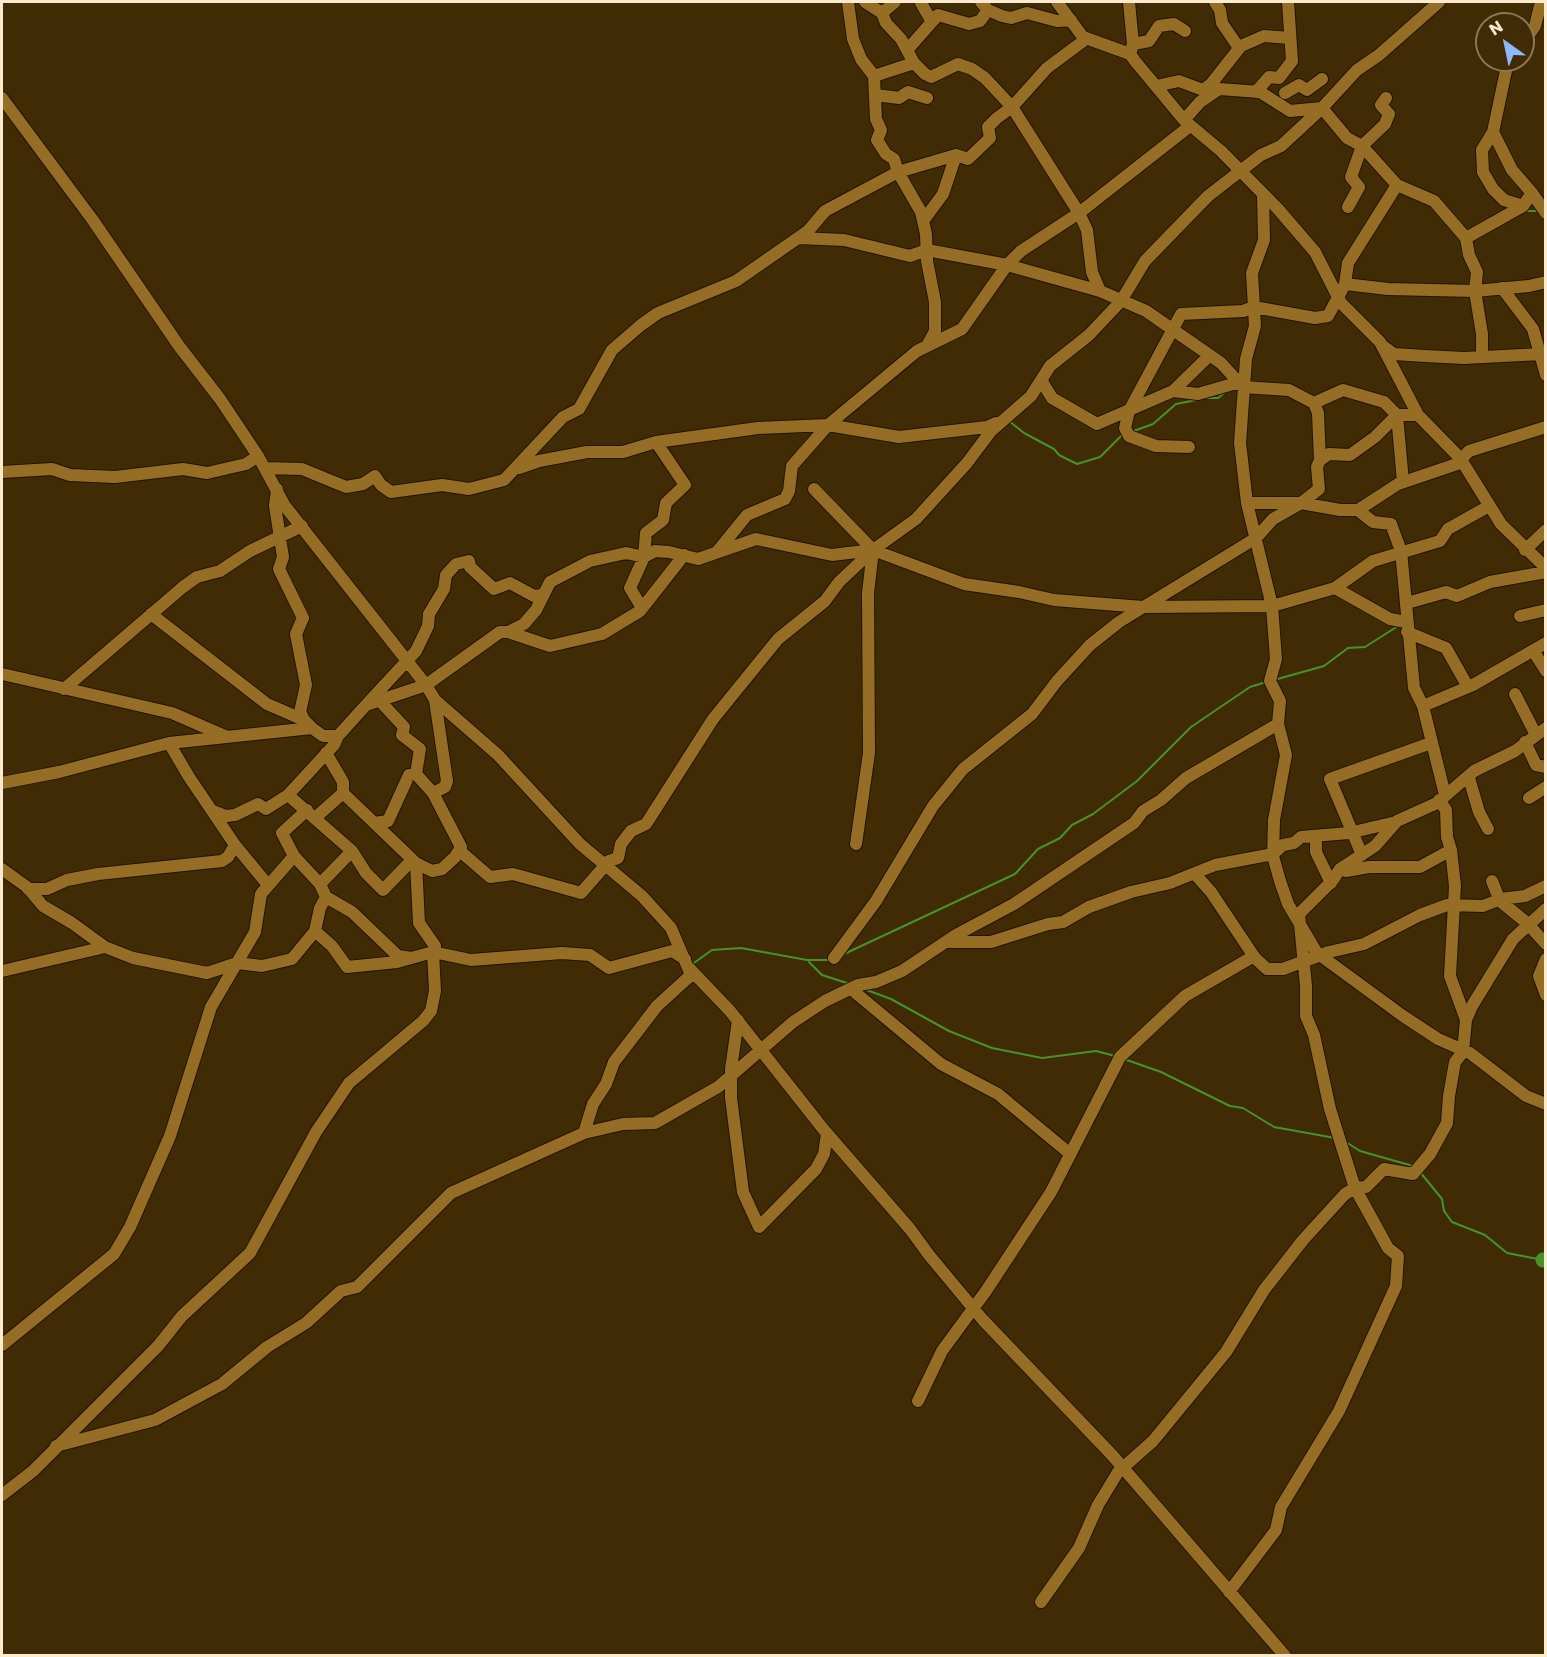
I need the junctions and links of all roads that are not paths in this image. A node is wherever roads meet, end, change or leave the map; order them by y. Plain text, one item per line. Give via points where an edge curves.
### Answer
1 (848, 2) edge
2 (865, 2) edge
3 (895, 2) edge
4 (1057, 2) edge
5 (1215, 2) edge
6 (1288, 2) edge
7 (1439, 2) edge
8 (921, 3) edge
9 (1132, 3) edge
10 (984, 6) edge
11 (1540, 6) dead end
12 (882, 13) junction
13 (1071, 20) junction
14 (932, 22) junction
15 (1535, 26) edge
16 (1185, 31) dead end
17 (1290, 38) junction
18 (1086, 39) junction
19 (1239, 48) junction
20 (908, 49) junction
21 (1131, 49) junction
22 (914, 63) junction
23 (1506, 72) edge
24 (874, 76) junction
25 (1322, 79) dead end
26 (1156, 86) junction
27 (1215, 86) junction
28 (1307, 90) junction
29 (1256, 92) junction
30 (1285, 93) dead end
31 (876, 94) junction
32 (2, 98) edge
33 (927, 98) dead end
34 (1386, 98) dead end
35 (1012, 107) junction
36 (1307, 108) junction
37 (1323, 108) junction
38 (1187, 123) junction
39 (1493, 132) junction
40 (1362, 146) junction
41 (956, 155) junction
42 (1240, 171) junction
43 (898, 172) junction
44 (1397, 185) junction
45 (1532, 193) junction
46 (1263, 195) junction
47 (1523, 206) junction
48 (1348, 207) dead end
49 (1079, 213) junction
50 (1545, 213) edge
51 (923, 221) junction
52 (799, 238) junction
53 (1466, 238) junction
54 (927, 250) junction
55 (1008, 265) junction
56 (1545, 282) edge
57 (1345, 284) junction
58 (1502, 288) junction
59 (1100, 291) junction
60 (1474, 291) junction
61 (1123, 298) junction
62 (1338, 298) junction
63 (1254, 307) junction
64 (1172, 329) junction
65 (1533, 329) junction
66 (1545, 338) edge
67 (928, 344) junction
68 (1382, 345) junction
69 (1541, 354) junction
70 (1209, 355) junction
71 (1482, 356) junction
72 (1545, 375) edge
73 (1041, 380) junction
74 (1241, 385) junction
75 (1173, 391) junction
76 (1314, 403) junction
77 (1129, 411) junction
78 (1396, 415) junction
79 (1418, 416) junction
80 (1000, 422) junction
81 (828, 425) junction
82 (1545, 427) edge
83 (656, 442) junction
84 (1190, 447) dead end
85 (258, 456) junction
86 (1460, 458) junction
87 (1320, 460) junction
88 (265, 468) junction
89 (515, 470) junction
90 (2, 472) edge
91 (1403, 482) junction
92 (277, 487) junction
93 (814, 489) dead end
94 (1247, 503) junction
95 (1301, 503) junction
96 (1489, 506) junction
97 (1358, 510) junction
98 (302, 526) junction
99 (1545, 530) edge
100 (280, 538) junction
101 (1256, 538) junction
102 (873, 549) junction
103 (1525, 550) junction
104 (1401, 551) junction
105 (716, 554) junction
106 (684, 555) junction
107 (644, 557) junction
108 (1545, 570) edge
109 (1335, 588) junction
110 (542, 595) junction
111 (1407, 603) junction
112 (1272, 606) junction
113 (1143, 607) junction
114 (642, 608) junction
115 (1545, 610) edge
116 (151, 614) junction
117 (1520, 616) dead end
118 (1407, 627) junction
119 (508, 632) junction
120 (1545, 643) edge
121 (1534, 652) junction
122 (406, 662) junction
123 (1545, 671) edge
124 (2, 674) edge
125 (426, 685) junction
126 (1468, 687) junction
127 (64, 689) junction
128 (1515, 694) dead end
129 (435, 700) junction
130 (380, 701) junction
131 (366, 705) junction
132 (1423, 706) junction
133 (308, 724) junction
134 (1278, 724) junction
135 (1541, 732) edge
136 (226, 736) junction
137 (338, 736) junction
138 (1525, 742) junction
139 (169, 743) junction
140 (1431, 743) junction
141 (326, 753) junction
142 (1545, 767) edge
143 (416, 774) junction
144 (1469, 778) junction
145 (2, 783) edge
146 (1545, 787) edge
147 (343, 793) junction
148 (433, 793) junction
149 (288, 795) junction
150 (1442, 798) junction
151 (1529, 798) dead end
152 (213, 811) junction
153 (311, 814) junction
154 (1397, 821) junction
155 (375, 823) junction
156 (1488, 829) dead end
157 (1353, 832) junction
158 (1316, 838) junction
159 (856, 844) dead end
160 (235, 845) junction
161 (1451, 850) junction
162 (352, 851) junction
163 (460, 851) junction
164 (1273, 854) junction
165 (1362, 855) junction
166 (294, 856) junction
167 (415, 862) junction
168 (607, 864) junction
169 (2, 869) edge
170 (1341, 869) junction
171 (1195, 874) junction
172 (1492, 880) dead end
173 (1331, 883) junction
174 (320, 884) junction
175 (268, 885) junction
176 (1545, 886) edge
177 (28, 889) junction
178 (326, 897) junction
179 (1499, 900) junction
180 (1454, 905) junction
181 (1545, 909) edge
182 (1528, 925) junction
183 (1301, 928) junction
184 (315, 931) junction
185 (946, 942) junction
186 (1545, 944) edge
187 (105, 947) junction
188 (433, 952) junction
189 (1254, 956) junction
190 (1321, 956) junction
191 (415, 958) junction
192 (834, 958) dead end
193 (1545, 959) edge
194 (237, 963) junction
195 (687, 963) junction
196 (1302, 963) junction
197 (2, 971) edge
198 (851, 989) junction
199 (1545, 996) edge
200 (738, 1020) junction
201 (1466, 1020) junction
202 (761, 1050) junction
203 (1464, 1050) junction
204 (731, 1077) junction
205 (1545, 1104) edge
206 (584, 1133) junction
207 (827, 1134) junction
208 (1069, 1153) junction
209 (1355, 1188) junction
210 (973, 1308) junction
211 (2, 1345) edge
212 (918, 1401) dead end
213 (56, 1446) junction
214 (1122, 1468) junction
215 (2, 1495) edge
216 (1229, 1592) junction
217 (1041, 1602) dead end
218 (1285, 1656) edge

1 - 24 street via 853,39
2 - 12 street
3 - 12 street
4 - 13 street
5 - 19 street via 1222,23
6 - 17 street
7 - 37 street via 1357,70
8 - 14 street
9 - 21 street
10 - 13 street via 1011,18 1027,13 1058,21
10 - 14 street via 980,21 969,24 938,15
11 - 15 street
12 - 20 street
13 - 18 street
14 - 20 street
16 - 21 street via 1174,24 1159,26 1149,41
17 - 19 street via 1264,36
17 - 29 street via 1292,61 1279,78 1269,77
18 - 21 street
18 - 35 street via 1047,68
19 - 27 street
20 - 22 street
21 - 26 street
22 - 24 street
22 - 35 street via 930,77 958,64 972,69
23 - 39 street
24 - 31 street
25 - 28 street
26 - 27 street via 1179,81 1203,90
26 - 38 street
27 - 29 street
27 - 38 street
28 - 30 street via 1299,85
28 - 36 street
29 - 36 street via 1290,111
31 - 33 street via 899,98 908,92
31 - 43 street via 880,130 877,140 894,159
32 - 85 street
34 - 40 street via 1382,104 1389,114 1385,124
35 - 41 street via 988,127 990,138 981,150 968,159
35 - 49 street
36 - 37 street
37 - 40 street via 1347,138
37 - 42 street via 1281,146
38 - 42 street
38 - 49 street
39 - 45 street via 1512,170
39 - 47 street via 1482,150 1483,172 1504,200
40 - 44 street
40 - 48 street via 1351,177 1359,187
41 - 43 street
41 - 51 street via 943,194
42 - 46 street
42 - 61 street via 1208,196 1145,261
43 - 51 street
43 - 52 street via 826,210
44 - 53 street via 1434,201
44 - 57 street via 1348,262
45 - 47 street
45 - 50 street
46 - 62 street via 1315,252
46 - 63 street via 1264,240 1252,273
47 - 53 street
49 - 55 street via 1028,245
49 - 59 street via 1087,230 1092,272
51 - 54 street
52 - 54 street via 844,240 910,256
52 - 89 street via 736,281 658,313 641,325 612,350 579,409 563,417
53 - 60 street via 1477,272
54 - 55 street
54 - 67 street via 935,302 935,331
55 - 59 street
55 - 67 street via 962,329
56 - 58 street
57 - 60 street
57 - 62 street
58 - 60 street
58 - 65 street
59 - 61 street
60 - 71 street
61 - 64 street
61 - 73 street via 1089,335 1050,366
62 - 63 street via 1325,317
62 - 68 street
63 - 64 street via 1244,311 1182,313
63 - 74 street via 1255,326
64 - 70 street
64 - 77 street
65 - 66 street
65 - 69 street
67 - 81 street
68 - 71 street via 1394,354
68 - 79 street
69 - 71 street
69 - 72 street
70 - 74 street
70 - 75 street
73 - 77 street via 1052,398 1097,424
73 - 80 street via 1031,396
74 - 75 street via 1198,394
74 - 76 street via 1289,390
74 - 94 street via 1240,443
75 - 77 street
76 - 78 street via 1343,390 1384,402
76 - 87 street
77 - 84 street via 1125,428 1129,436 1156,446
78 - 79 street
78 - 87 street via 1375,438 1350,455 1329,454
78 - 91 street
79 - 86 street
80 - 81 street via 987,427 899,437
80 - 102 street via 916,519
81 - 83 street via 759,428
81 - 105 street via 792,466 785,499 747,515
82 - 86 street via 1469,451
83 - 89 street via 623,452 587,452 539,461
83 - 107 street via 685,485 666,503 663,520 646,533
85 - 88 street
85 - 90 street via 246,464 207,473 183,469 115,477 70,475 52,469
86 - 91 street via 1458,464
86 - 96 street
87 - 95 street via 1319,489
88 - 89 street via 302,469 346,487 363,484 375,476 391,492 453,485 469,489 504,480
88 - 92 street
91 - 97 street
92 - 98 street via 284,504
92 - 100 street via 275,506
93 - 102 street
94 - 95 street
94 - 101 street
95 - 97 street
95 - 101 street via 1273,519
96 - 103 street
96 - 104 street via 1448,529 1440,541
97 - 104 street via 1373,522 1391,524
98 - 100 street
98 - 122 street
99 - 103 street
100 - 116 street via 250,551 220,571 194,579
100 - 133 street via 283,557 279,569 303,618 296,634 306,682 300,709
101 - 112 street
101 - 113 street
102 - 105 street via 830,555 756,539
102 - 113 street via 964,584 1054,600
102 - 159 street via 868,593 869,753
102 - 168 street via 827,599 778,639 761,659 713,719 646,824 631,831 621,844 618,858
103 - 108 street
104 - 109 street via 1372,561
104 - 111 street
105 - 106 street via 698,559
106 - 107 street via 655,551
106 - 114 street
107 - 110 street via 626,553 590,561 550,582
107 - 114 street via 630,588
108 - 111 street via 1490,582 1457,596 1446,592
109 - 112 street
109 - 118 street
110 - 119 street via 530,618
110 - 122 street via 534,596 510,583 494,589 470,567 469,561 461,561 446,575 422,640
111 - 118 street
112 - 113 street
112 - 134 street via 1276,659 1270,681 1280,701
113 - 192 street via 1090,645 1032,714 963,769 933,806 876,901
114 - 119 street via 602,634 560,645 546,645
115 - 117 street
116 - 127 street
116 - 133 street via 267,704
118 - 126 street via 1446,648
118 - 132 street via 1414,688
119 - 125 street via 500,632
120 - 121 street
121 - 123 street
121 - 126 street
122 - 125 street
122 - 131 street
124 - 127 street
125 - 129 street
125 - 130 street
126 - 132 street
127 - 136 street via 172,713
128 - 135 street
129 - 148 street via 447,781 445,788
129 - 168 street via 497,754 580,844
130 - 131 street
130 - 143 street via 404,728 402,735 420,749
131 - 137 street
132 - 140 street
133 - 136 street
133 - 137 street via 323,736
134 - 164 street via 1286,755 1274,820
134 - 185 street via 1186,778 1143,811 1134,823 1014,904
135 - 138 street
136 - 139 street
137 - 141 street
138 - 142 street via 1536,765
138 - 144 street
139 - 145 street
139 - 152 street
140 - 150 street
140 - 157 street via 1330,778
141 - 147 street via 343,782
141 - 149 street
143 - 148 street
143 - 155 street via 409,775 387,822
144 - 150 street
144 - 156 street
146 - 151 street
147 - 153 street
147 - 155 street
148 - 163 street via 457,836
149 - 152 street via 264,809 258,804 226,816
149 - 153 street
150 - 154 street
150 - 161 street
152 - 160 street
153 - 162 street
153 - 166 street via 282,833
154 - 157 street
154 - 165 street
155 - 167 street
157 - 158 street
157 - 165 street
158 - 164 street via 1301,837
158 - 173 street via 1316,852
160 - 175 street
160 - 177 street via 222,861 98,874 67,880 51,888
161 - 170 street via 1420,867
161 - 180 street
162 - 167 street via 383,890
162 - 174 street
163 - 167 street via 435,871
163 - 168 street via 490,877 513,874 577,894
164 - 171 street
164 - 183 street via 1288,904
165 - 170 street
166 - 174 street
166 - 175 street
167 - 188 street via 419,923 435,946
168 - 195 street via 671,928
169 - 177 street
170 - 173 street
171 - 185 street via 1089,907 1063,922 991,942
171 - 189 street
172 - 179 street
173 - 183 street via 1299,914
174 - 178 street
175 - 194 street via 261,894 255,932
176 - 179 street via 1525,896
177 - 187 street via 43,906
178 - 184 street
178 - 191 street via 349,910 398,956
179 - 180 street via 1483,906
179 - 182 street
180 - 190 street via 1420,915 1364,944
180 - 201 street via 1450,976
181 - 182 street
182 - 186 street
182 - 201 street via 1504,952
183 - 190 street
183 - 196 street
184 - 191 street via 347,967
184 - 194 street via 286,962 256,966
185 - 198 street via 902,971
187 - 194 street via 133,958 201,972 215,972
187 - 197 street
188 - 191 street
188 - 195 street via 471,960 562,953 590,955 609,968 672,951
188 - 213 street via 435,991 431,1011 349,1083 316,1132 250,1253 182,1316 158,1347
189 - 196 street via 1268,969
189 - 208 street via 1185,996 1120,1057
190 - 196 street
190 - 203 street via 1403,1016 1438,1039
193 - 199 street via 1539,976
194 - 211 street via 209,1011 170,1137 114,1254
195 - 200 street
195 - 206 street via 691,975 657,1006 614,1062
196 - 209 street via 1306,1017
198 - 202 street via 793,1022
198 - 208 street via 941,1064 998,1094
200 - 202 street
200 - 204 street
201 - 203 street
202 - 204 street
202 - 207 street
203 - 205 street via 1526,1096
203 - 209 street via 1455,1062 1447,1123 1430,1154 1413,1174 1384,1169 1366,1187
204 - 206 street via 654,1123 623,1124
204 - 207 street via 742,1192 759,1227 816,1169 824,1154
206 - 213 street via 451,1193 357,1287 341,1291 306,1323 267,1347 222,1384 155,1420
207 - 210 street
208 - 210 street via 1051,1192
209 - 214 street via 1303,1240 1264,1290 1226,1352 1153,1441
209 - 216 street via 1388,1248 1398,1257 1396,1286 1339,1410 1281,1507 1276,1530
210 - 212 street via 942,1351
210 - 214 street
213 - 215 street via 33,1471
214 - 216 street
214 - 217 street via 1098,1505 1079,1548
216 - 218 street

